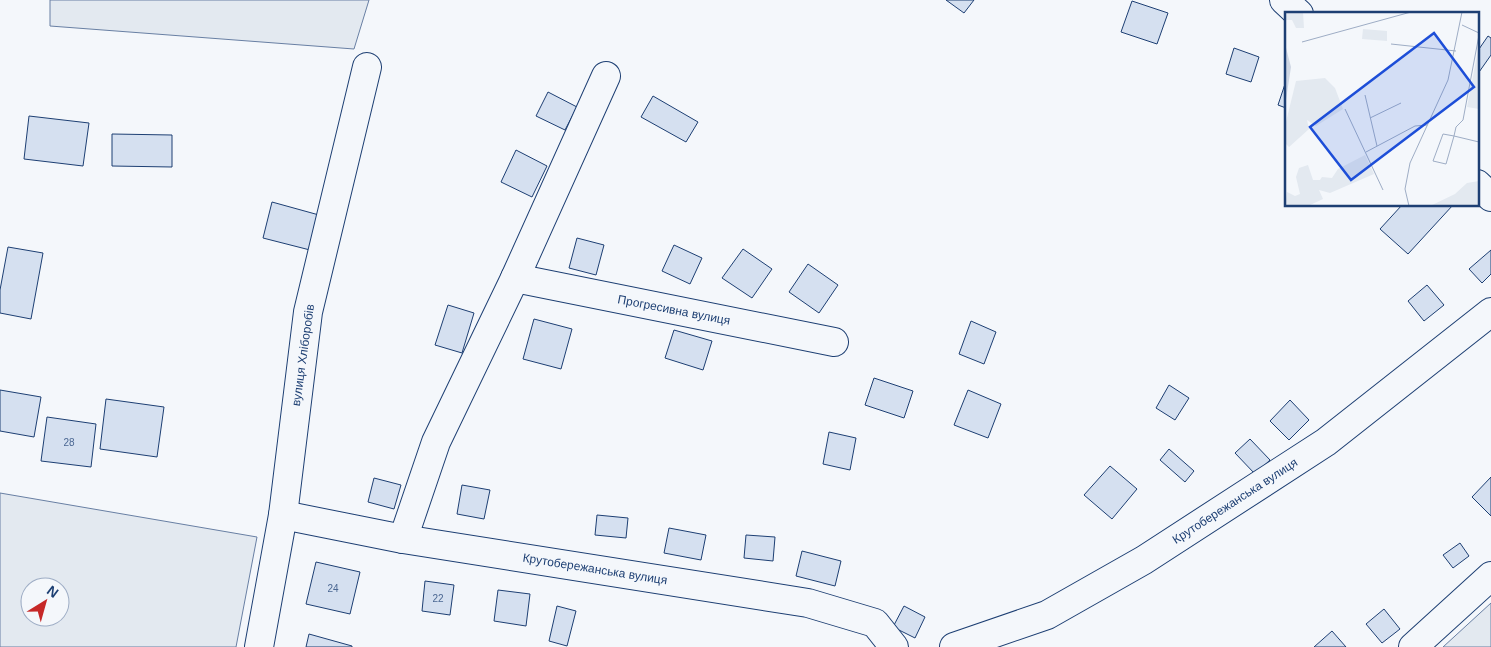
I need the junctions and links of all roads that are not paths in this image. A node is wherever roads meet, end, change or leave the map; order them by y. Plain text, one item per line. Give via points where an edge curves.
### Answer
1 (1284, 0) edge
2 (1296, 12) edge
3 (367, 67) dead end
4 (606, 76) dead end
5 (1478, 185) edge
6 (1491, 197) edge
7 (515, 278) junction
8 (1491, 312) edge
9 (834, 342) dead end
10 (283, 515) junction
11 (403, 539) junction
12 (1491, 576) edge
13 (259, 647) edge
14 (894, 647) edge
15 (954, 647) edge
16 (1413, 647) edge

1 - 2 street
3 - 10 street, вулиця Хліборобів via 308,312
4 - 7 street
5 - 6 street
7 - 9 street, Прогресивна вулиця
7 - 11 street via 436,442
8 - 15 street, Крутобережанська вулиця via 1326,442 1144,560 1047,614
10 - 11 street, Крутобережанська вулиця
10 - 13 street, вулиця Хліборобів
11 - 14 street, Крутобережанська вулиця via 808,603 875,624
12 - 16 street

